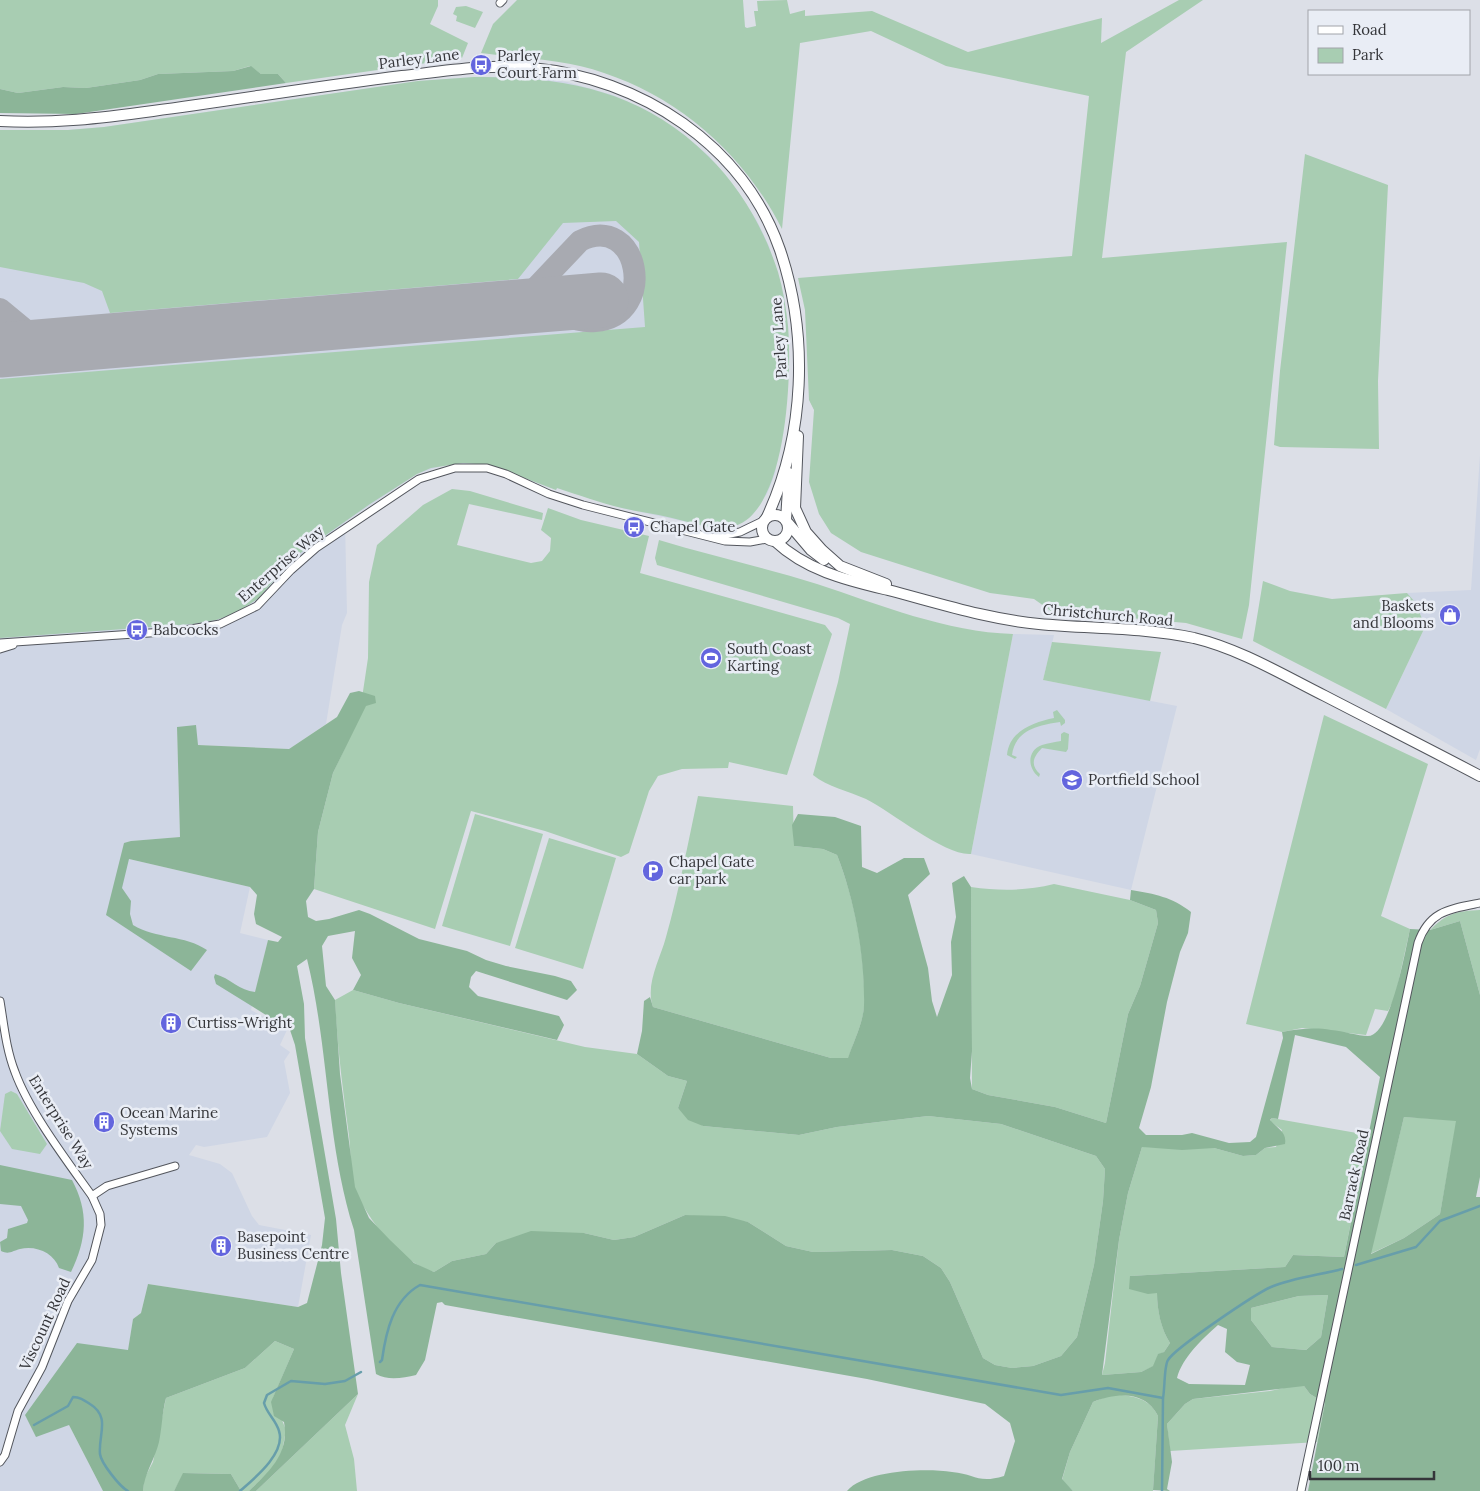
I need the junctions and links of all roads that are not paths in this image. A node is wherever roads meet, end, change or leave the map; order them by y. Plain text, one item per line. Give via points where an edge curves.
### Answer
1 (0, 121) edge
2 (797, 420) junction
3 (792, 444) junction
4 (766, 518) junction
5 (787, 522) junction
6 (712, 537) junction
7 (771, 540) junction
8 (885, 590) junction
9 (903, 594) junction
10 (20, 642) junction
11 (0, 643) edge
12 (0, 649) edge
13 (1480, 776) edge
14 (1480, 903) edge
15 (0, 1001) edge
16 (2, 1022) edge
17 (175, 1166) dead end
18 (92, 1196) junction
19 (0, 1462) edge
20 (1301, 1491) edge

1 - 2 main road, Parley Lane via 57,122 108,117 469,68 531,68 591,78 620,88 669,114 709,145 741,179 766,220 776,241 792,295 798,351
2 - 3 main road, Parley Lane
2 - 9 main road via 794,497 795,508 806,532 840,566
3 - 4 main road, Parley Lane
3 - 5 main road, Parley Lane
4 - 5 main road via 779,515
4 - 6 street via 740,532
4 - 7 main road via 762,531
5 - 7 main road via 786,536
5 - 8 main road, Christchurch Road via 811,550 832,567
6 - 7 street via 733,542
6 - 10 street, Enterprise Way via 583,505 487,468 442,470 419,479 316,548 257,606 220,624 179,631
7 - 8 main road, Christchurch Road via 831,576
8 - 9 main road, Christchurch Road
9 - 13 main road, Christchurch Road via 990,617 1039,624 1150,630 1223,647
10 - 11 street, Enterprise Way
10 - 12 street, Enterprise Way
14 - 20 street, Barrack Road via 1449,909 1434,918 1424,927 1418,943
15 - 16 street, Enterprise Way
16 - 18 street, Enterprise Way via 10,1058 26,1097
17 - 18 street via 107,1186
18 - 19 street, Viscount Road via 100,1214 100,1225 92,1260 68,1301 42,1367 18,1411

